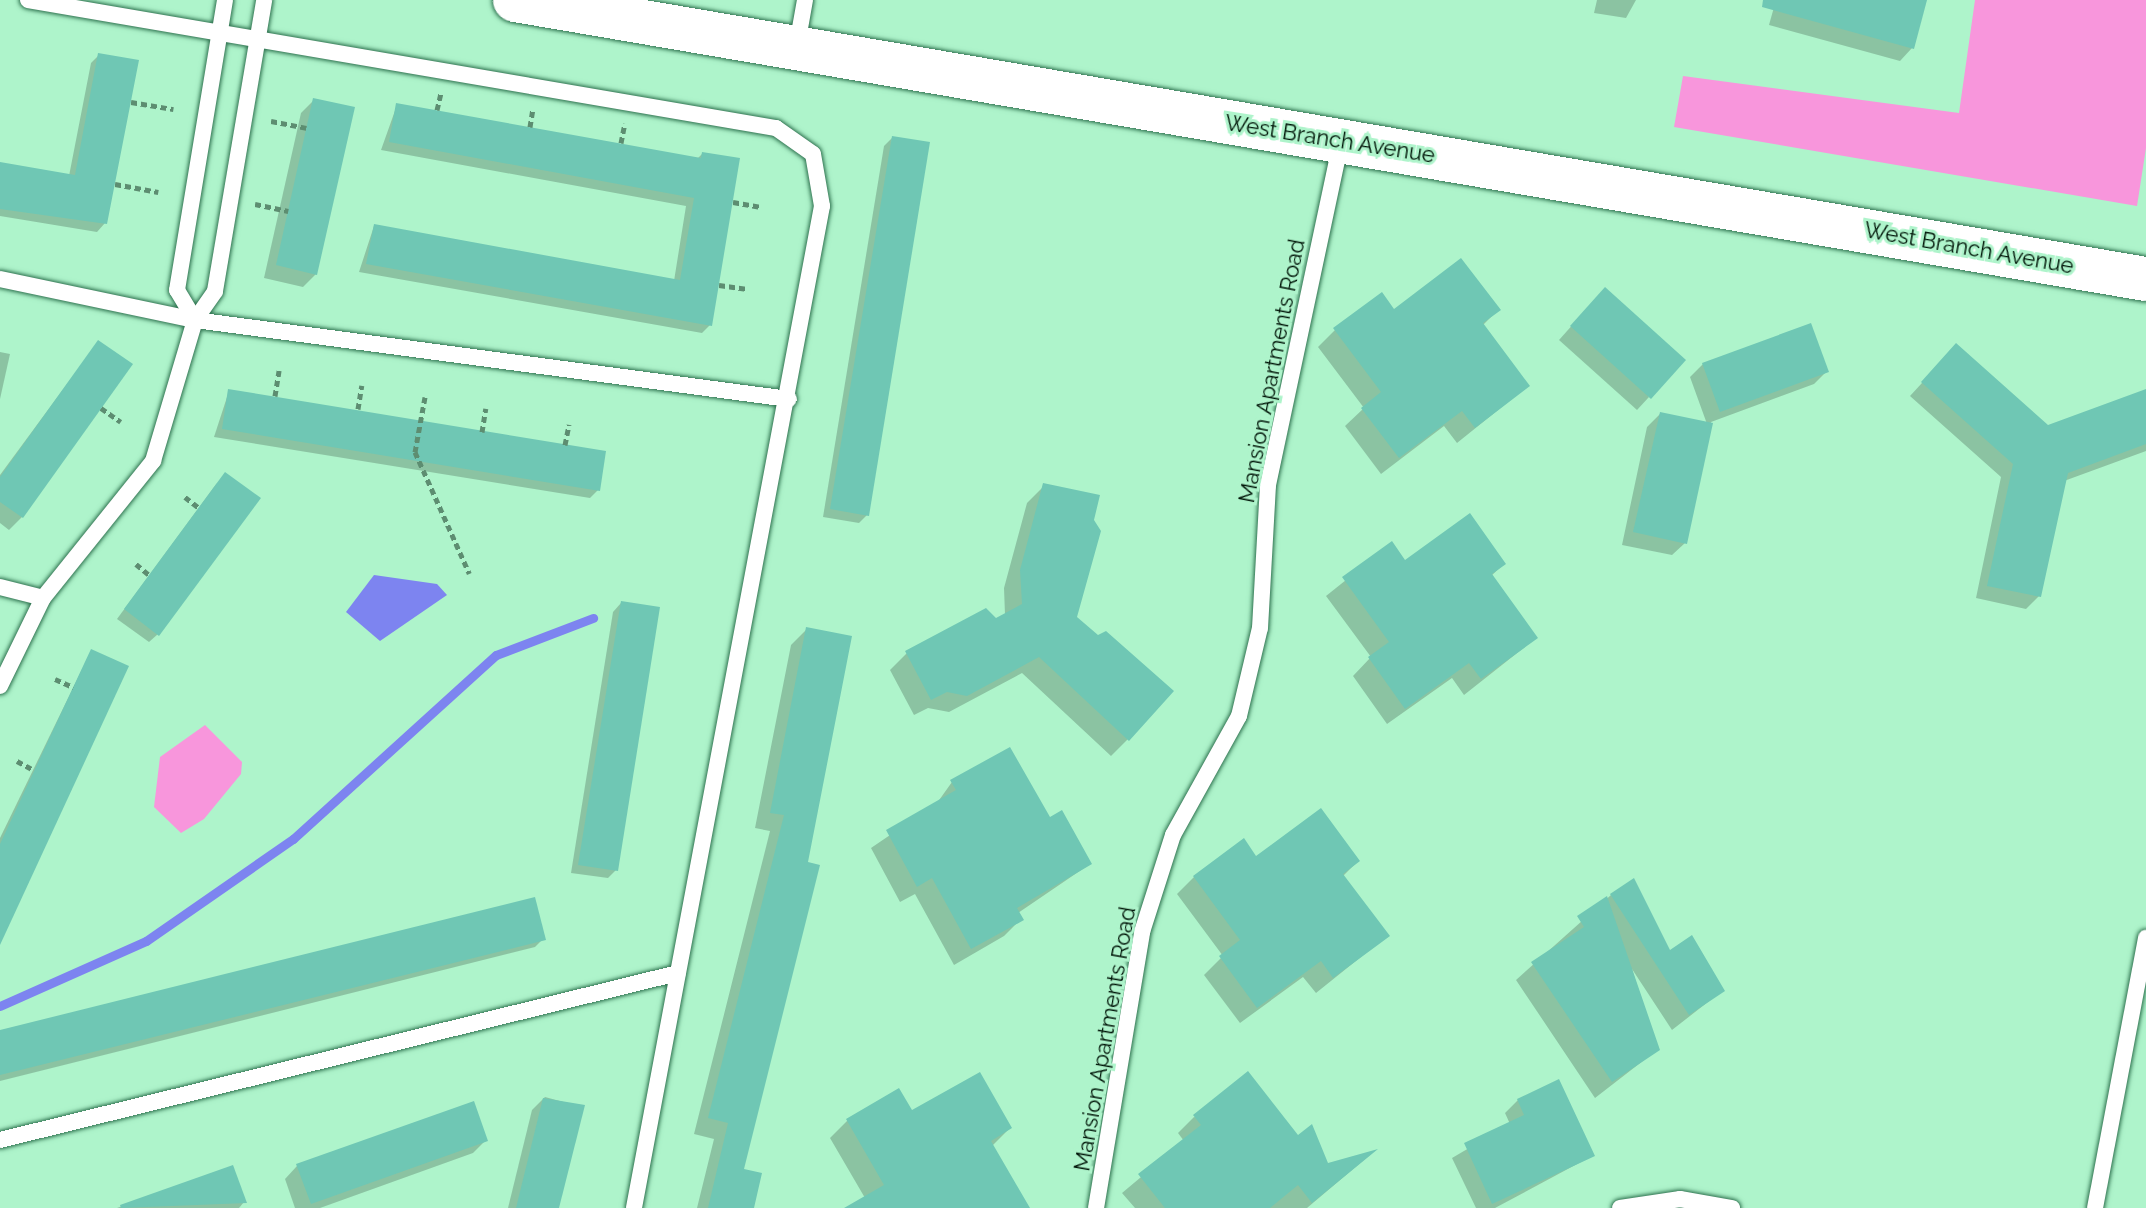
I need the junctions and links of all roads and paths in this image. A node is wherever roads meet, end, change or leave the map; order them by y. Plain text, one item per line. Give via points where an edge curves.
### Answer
1 (28, 0) edge
2 (225, 0) edge
3 (264, 0) edge
4 (515, 0) edge
5 (805, 0) edge
6 (218, 34) junction
7 (257, 41) junction
8 (796, 50) junction
9 (441, 91) dead end
10 (131, 102) dead end
11 (534, 107) dead end
12 (173, 109) dead end
13 (437, 110) dead end
14 (271, 121) dead end
15 (625, 122) dead end
16 (530, 127) dead end
17 (306, 128) dead end
18 (1341, 140) junction
19 (621, 143) dead end
20 (115, 184) dead end
21 (158, 192) dead end
22 (733, 202) dead end
23 (255, 204) dead end
24 (760, 207) dead end
25 (288, 211) dead end
26 (0, 279) edge
27 (2146, 279) edge
28 (719, 285) dead end
29 (746, 289) dead end
30 (195, 320) junction
31 (279, 370) dead end
32 (362, 385) dead end
33 (275, 396) dead end
34 (425, 397) dead end
35 (789, 399) junction
36 (101, 408) dead end
37 (486, 408) dead end
38 (358, 409) dead end
39 (121, 422) dead end
40 (569, 424) dead end
41 (482, 432) dead end
42 (565, 445) dead end
43 (185, 497) dead end
44 (199, 508) dead end
45 (136, 564) dead end
46 (469, 573) dead end
47 (149, 575) dead end
48 (0, 587) edge
49 (43, 598) junction
50 (55, 679) dead end
51 (0, 686) edge
52 (73, 687) dead end
53 (17, 761) dead end
54 (34, 770) dead end
55 (2146, 938) edge
56 (678, 973) junction
57 (0, 1140) edge
58 (634, 1208) edge
59 (1096, 1208) edge
60 (1620, 1208) edge
61 (1732, 1208) edge
62 (2095, 1208) edge

1 - 6 lane
2 - 6 lane
3 - 7 lane
4 - 8 street, West Branch Avenue
5 - 8 lane
6 - 7 lane
6 - 30 lane via 177,290
7 - 30 lane via 215,291
7 - 35 lane via 776,128 813,154 822,206
8 - 18 street, West Branch Avenue
9 - 13 path
10 - 12 path
11 - 16 path
14 - 17 path
15 - 19 path
18 - 27 street, West Branch Avenue
18 - 59 lane, Mansion Apartments Road via 1268,485 1260,628 1239,716 1173,835 1142,932
20 - 21 path
22 - 24 path
23 - 25 path
26 - 30 lane
28 - 29 path
30 - 35 lane
30 - 49 lane via 153,461
31 - 33 path
32 - 38 path
34 - 46 path via 415,452
35 - 56 lane
36 - 39 path
37 - 41 path
40 - 42 path
43 - 44 path
45 - 47 path
48 - 49 lane
49 - 51 lane
50 - 52 path
53 - 54 path
55 - 62 lane
56 - 57 lane
56 - 58 lane
60 - 61 lane via 1680,1199

